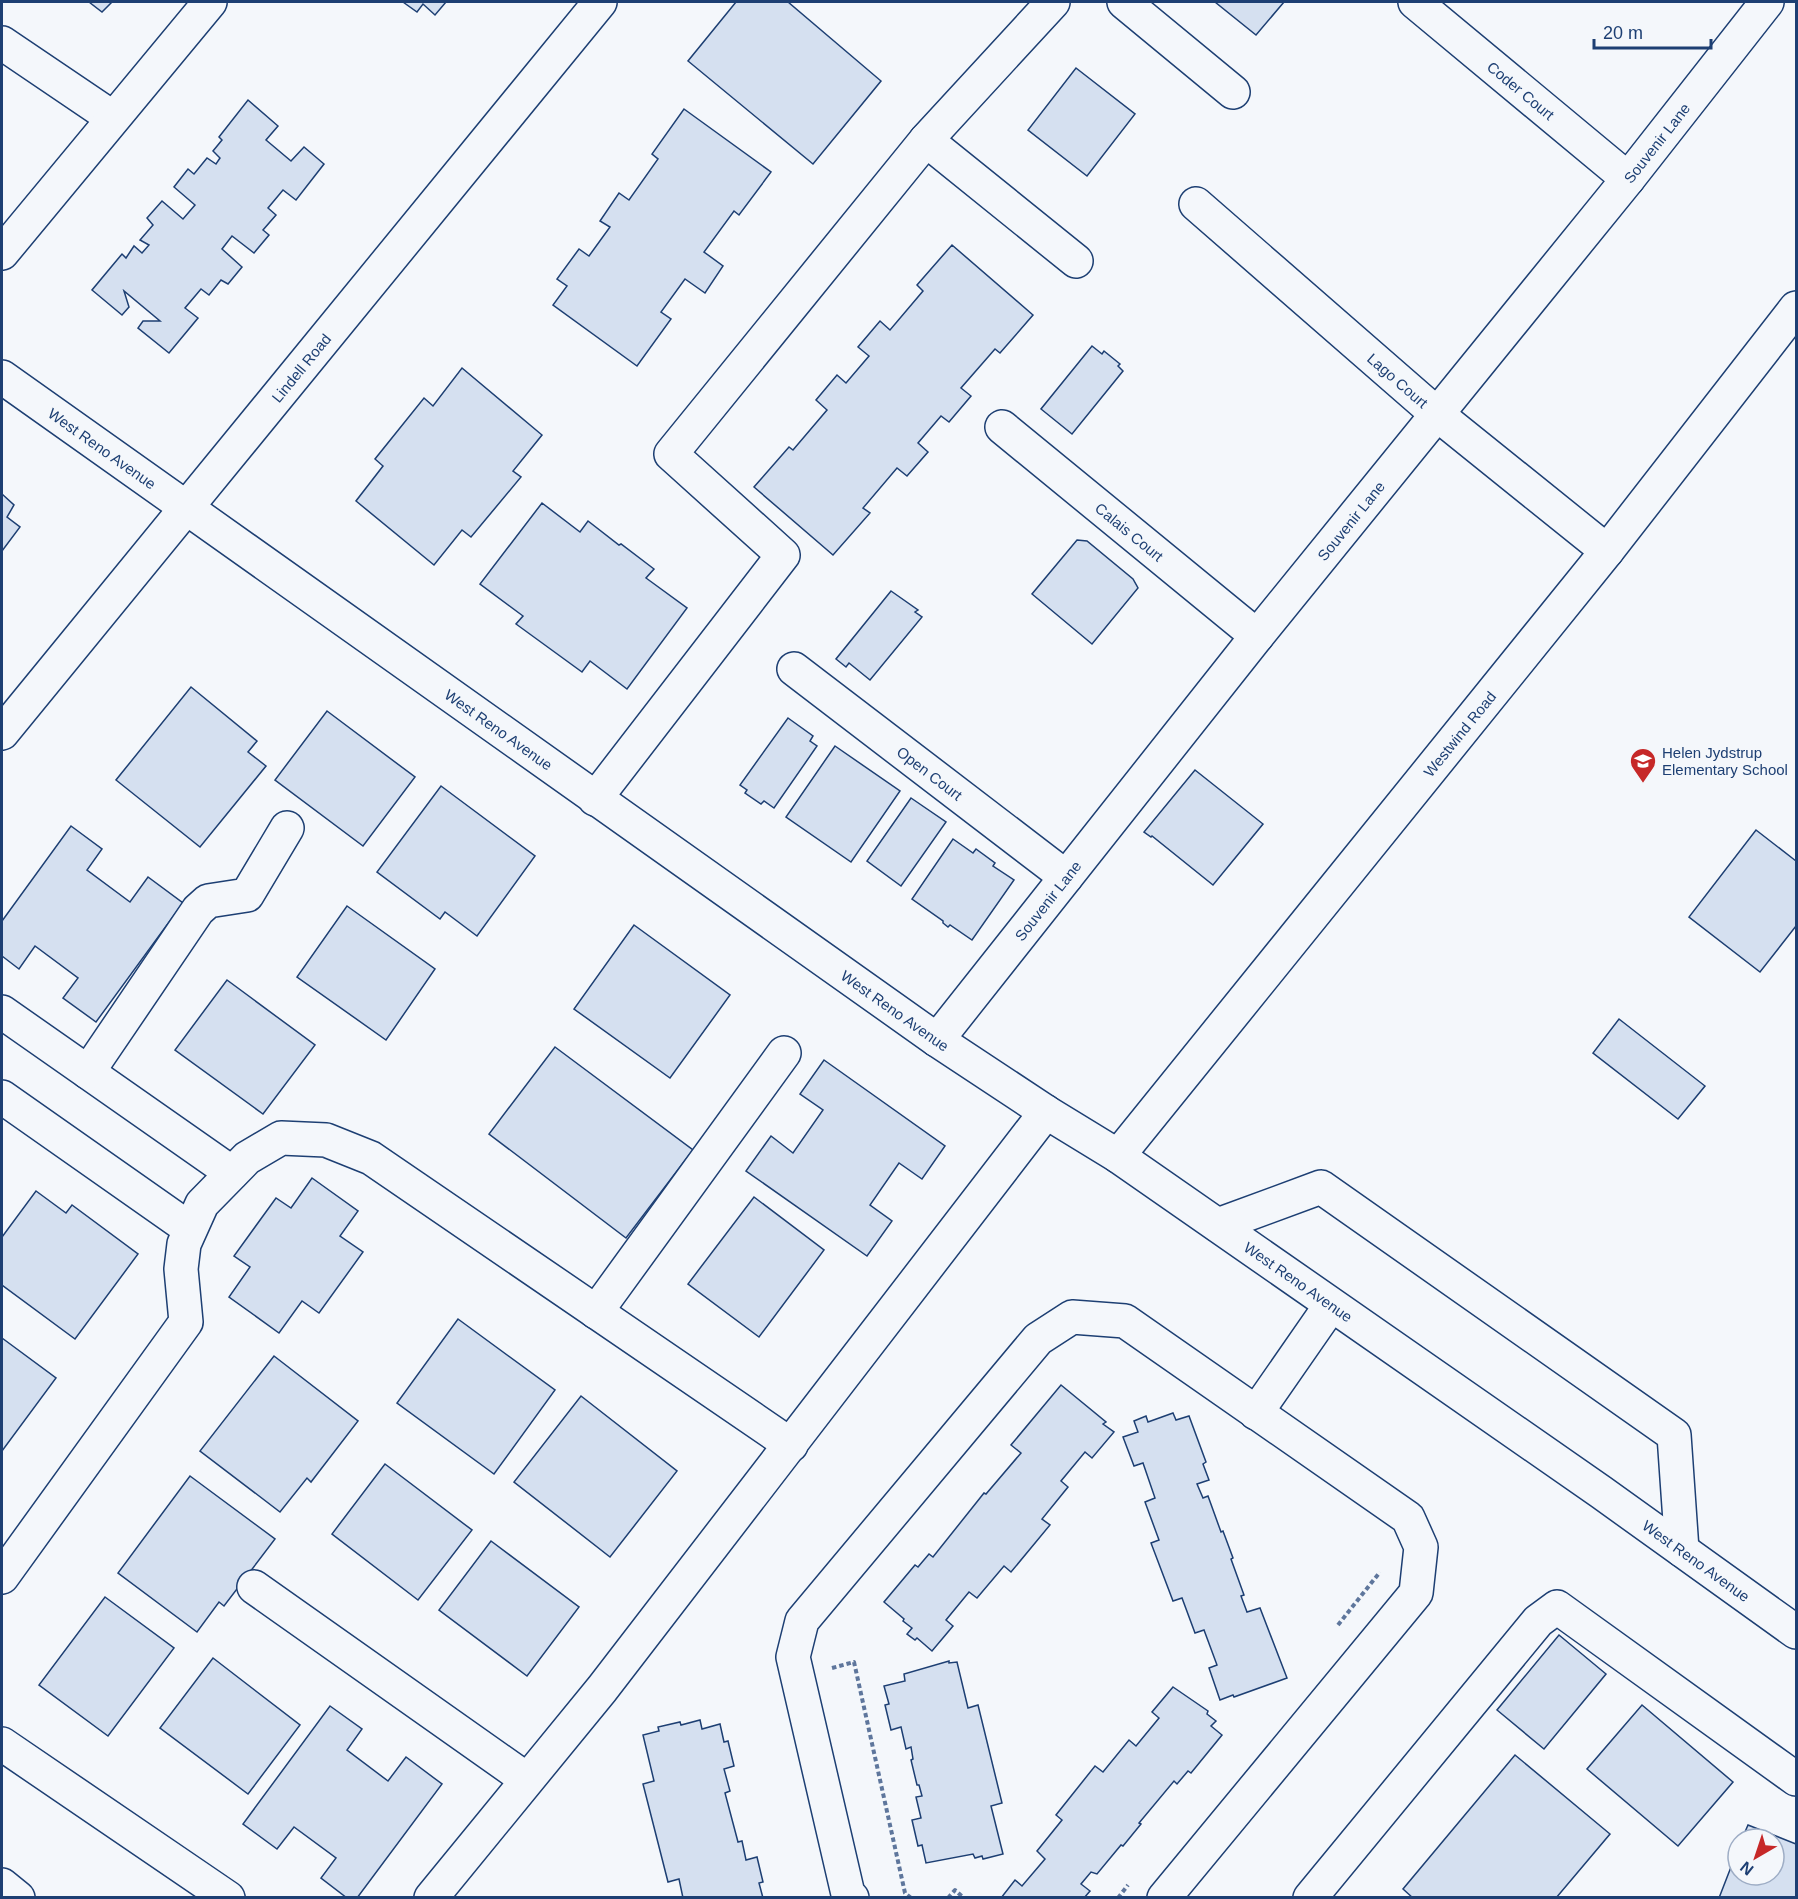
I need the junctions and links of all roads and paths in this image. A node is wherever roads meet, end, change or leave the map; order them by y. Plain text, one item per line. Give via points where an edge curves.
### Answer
1 (210, 2) edge
2 (600, 2) edge
3 (1053, 2) edge
4 (1124, 2) edge
5 (1415, 2) edge
6 (1767, 2) edge
7 (2, 43) edge
8 (1233, 93) dead end
9 (113, 118) junction
10 (926, 140) junction
11 (1628, 179) junction
12 (1196, 204) dead end
13 (2, 253) edge
14 (1076, 261) dead end
15 (1797, 308) edge
16 (2, 377) edge
17 (1438, 415) junction
18 (1002, 427) dead end
19 (185, 508) junction
20 (1607, 551) junction
21 (1257, 636) junction
22 (794, 669) dead end
23 (2, 733) edge
24 (595, 799) junction
25 (286, 828) dead end
26 (1066, 877) junction
27 (2, 1012) edge
28 (937, 1040) junction
29 (784, 1053) dead end
30 (87, 1072) junction
31 (2, 1096) edge
32 (1046, 1112) junction
33 (1118, 1156) junction
34 (232, 1173) junction
35 (1218, 1225) junction
36 (190, 1229) junction
37 (1331, 1305) junction
38 (596, 1312) junction
39 (1256, 1413) junction
40 (791, 1445) junction
41 (1682, 1550) junction
42 (1383, 1569) dead end
43 (2, 1577) edge
44 (254, 1587) dead end
45 (1797, 1632) edge
46 (1331, 1633) dead end
47 (821, 1671) dead end
48 (2, 1744) edge
49 (526, 1779) junction
50 (1797, 1779) edge
51 (1133, 1879) dead end
52 (2, 1886) edge
53 (18, 1898) edge
54 (228, 1898) edge
55 (431, 1898) edge
56 (852, 1898) edge
57 (911, 1898) edge
58 (948, 1898) edge
59 (964, 1898) edge
60 (1118, 1898) edge
61 (1164, 1898) edge
62 (1310, 1898) edge

1 - 9 street
2 - 19 street, Lindell Road
3 - 10 street
4 - 8 street
5 - 11 street, Coder Court
6 - 11 street, Souvenir Lane
7 - 9 street
9 - 13 street
10 - 14 street
10 - 24 street via 671,454 783,555
11 - 17 street, Souvenir Lane
12 - 17 street, Lago Court
15 - 20 street, Westwind Road
16 - 19 street, West Reno Avenue
17 - 20 street, Lago Court
17 - 21 street, Souvenir Lane
18 - 21 street, Calais Court
19 - 23 street, Lindell Road
19 - 24 street, West Reno Avenue
20 - 33 street, Westwind Road
21 - 26 street, Souvenir Lane
22 - 26 street, Open Court
24 - 28 street, West Reno Avenue
25 - 30 street via 247,895 208,900 198,910
26 - 28 street, Souvenir Lane
27 - 30 street
28 - 32 street, West Reno Avenue
29 - 38 street
30 - 34 street
31 - 36 street
32 - 33 street, West Reno Avenue
32 - 40 street
33 - 35 street, West Reno Avenue
34 - 36 street via 202,1204
34 - 38 street via 247,1158 281,1138 326,1140 371,1158
35 - 37 street, West Reno Avenue
35 - 41 street via 1321,1187 1331,1194 1674,1435
36 - 43 street via 181,1269 186,1322
37 - 39 street
37 - 41 street, West Reno Avenue
38 - 40 street
39 - 56 street via 1125,1321 1072,1317 1038,1339 802,1621 793,1657
39 - 61 street via 1408,1518 1421,1547 1416,1593
40 - 49 street via 602,1689
41 - 45 street, West Reno Avenue
42 - 46 path
44 - 49 street
47 - 57 path via 854,1662 905,1893
48 - 54 street
49 - 55 street
50 - 62 street via 1557,1607 1538,1621
51 - 60 path
52 - 53 street
58 - 59 path via 955,1890

